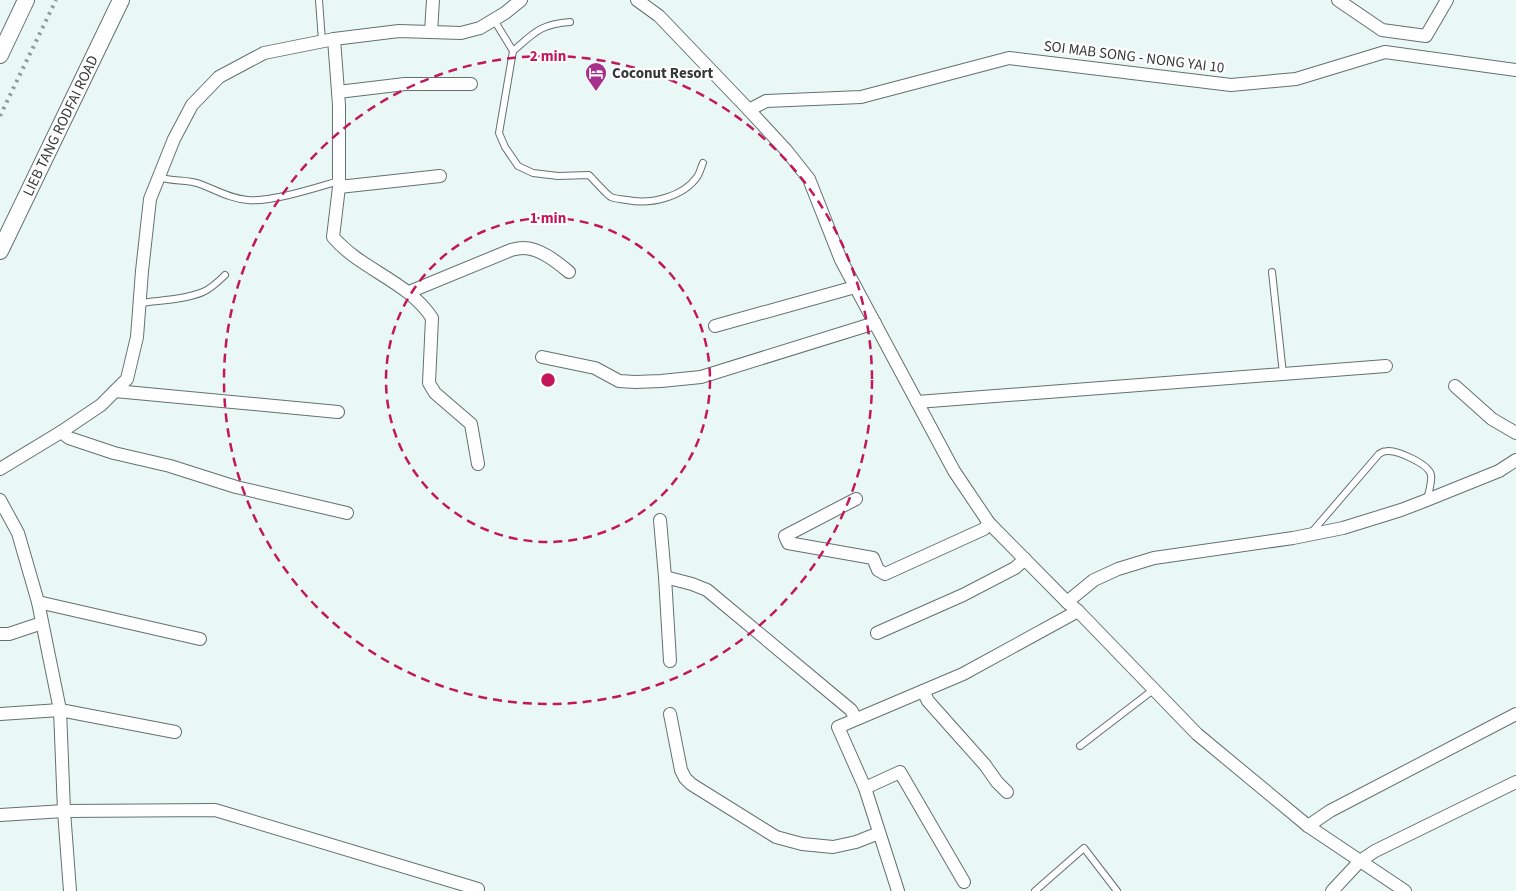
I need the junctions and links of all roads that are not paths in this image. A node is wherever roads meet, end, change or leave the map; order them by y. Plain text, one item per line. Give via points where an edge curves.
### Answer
1 (26, 0) edge
2 (121, 0) edge
3 (318, 0) edge
4 (433, 0) edge
5 (521, 0) edge
6 (637, 0) edge
7 (1338, 0) edge
8 (1446, 0) edge
9 (494, 20) junction
10 (570, 22) dead end
11 (431, 32) junction
12 (328, 40) junction
13 (513, 51) junction
14 (0, 55) edge
15 (1516, 70) edge
16 (471, 84) dead end
17 (338, 92) junction
18 (749, 110) junction
19 (703, 163) dead end
20 (159, 176) junction
21 (440, 176) dead end
22 (339, 184) junction
23 (0, 251) edge
24 (569, 272) dead end
25 (1272, 272) dead end
26 (226, 275) dead end
27 (855, 287) junction
28 (409, 292) junction
29 (140, 303) junction
30 (875, 323) junction
31 (715, 326) dead end
32 (542, 357) dead end
33 (1386, 366) dead end
34 (1283, 374) junction
35 (1456, 386) dead end
36 (115, 391) junction
37 (917, 402) junction
38 (338, 412) dead end
39 (61, 432) junction
40 (1516, 432) edge
41 (1516, 460) edge
42 (478, 464) dead end
43 (0, 469) edge
44 (856, 499) dead end
45 (0, 500) edge
46 (1427, 500) junction
47 (347, 513) dead end
48 (660, 520) dead end
49 (989, 523) junction
50 (1310, 534) junction
51 (1025, 559) junction
52 (665, 577) junction
53 (38, 602) junction
54 (1067, 602) junction
55 (1078, 611) junction
56 (42, 624) junction
57 (876, 633) dead end
58 (0, 634) edge
59 (200, 639) dead end
60 (670, 661) dead end
61 (1153, 690) junction
62 (923, 691) junction
63 (60, 710) junction
64 (0, 714) edge
65 (670, 714) dead end
66 (1516, 714) edge
67 (856, 719) junction
68 (175, 732) dead end
69 (1080, 746) dead end
70 (1516, 782) edge
71 (865, 788) junction
72 (1007, 792) dead end
73 (64, 811) junction
74 (0, 815) edge
75 (1308, 826) junction
76 (879, 833) junction
77 (1360, 860) junction
78 (964, 882) dead end
79 (478, 890) dead end
80 (70, 891) edge
81 (898, 891) edge
82 (1035, 891) edge
83 (1117, 891) edge
84 (1332, 891) edge
85 (1405, 891) edge

1 - 14 street
2 - 23 street, LIEB TANG RODFAI ROAD
3 - 12 lane
4 - 11 street
5 - 9 street
6 - 18 street via 659,16
7 - 8 street via 1382,30 1426,36
9 - 11 street via 462,33
9 - 13 lane
10 - 13 lane via 540,28
11 - 12 street via 399,31
12 - 17 street
12 - 20 street via 264,53 219,77 192,105
13 - 19 lane via 499,133 518,166 533,173 590,175 611,197 634,202 651,201 680,192 699,176
15 - 18 street, SOI MAB SONG - NONG YAI 10 via 1385,52 1296,79 1231,85 1009,58 861,97 766,101
16 - 17 street via 404,84
17 - 22 street
18 - 27 street via 809,179
20 - 22 lane via 189,181 248,200
20 - 29 street via 150,199
21 - 22 street
22 - 28 street via 333,237 342,247
24 - 28 street via 536,250 523,248
25 - 34 lane
26 - 29 lane via 203,292
27 - 30 street
27 - 31 street
28 - 42 street via 432,318 429,383 435,393 471,424
29 - 36 street via 138,337 127,379
30 - 32 street via 701,377 619,381 595,368
30 - 37 street
33 - 34 street
34 - 37 street
35 - 40 street via 1492,419
36 - 38 street
36 - 39 street via 101,405
37 - 49 street via 954,471
39 - 43 street
39 - 47 street via 114,454
41 - 46 street via 1499,471
44 - 49 street via 785,536 788,543 873,558 878,570 885,574 984,529
45 - 53 street via 18,533
46 - 50 street via 1343,528
46 - 50 lane via 1431,475 1428,469 1422,463 1385,451
48 - 52 street
49 - 51 street
50 - 54 street via 1154,558 1094,580
51 - 54 street
51 - 57 street via 1015,568 963,595
52 - 60 street
52 - 67 street via 707,590 851,710
53 - 56 street
53 - 59 street
54 - 55 street
55 - 61 street
55 - 62 street via 963,674
56 - 58 street
56 - 63 street
61 - 69 lane
61 - 75 street via 1197,734
62 - 67 street
62 - 72 street via 928,701
63 - 64 street
63 - 68 street
63 - 73 street
65 - 76 street via 685,778 776,837 834,847
66 - 75 street via 1330,811
67 - 71 street via 838,727
70 - 77 street
71 - 76 street
71 - 78 street via 900,772
73 - 74 street
73 - 79 street via 215,810
73 - 80 street
75 - 77 street
76 - 81 street
77 - 84 street
77 - 85 street
82 - 83 lane via 1084,848

